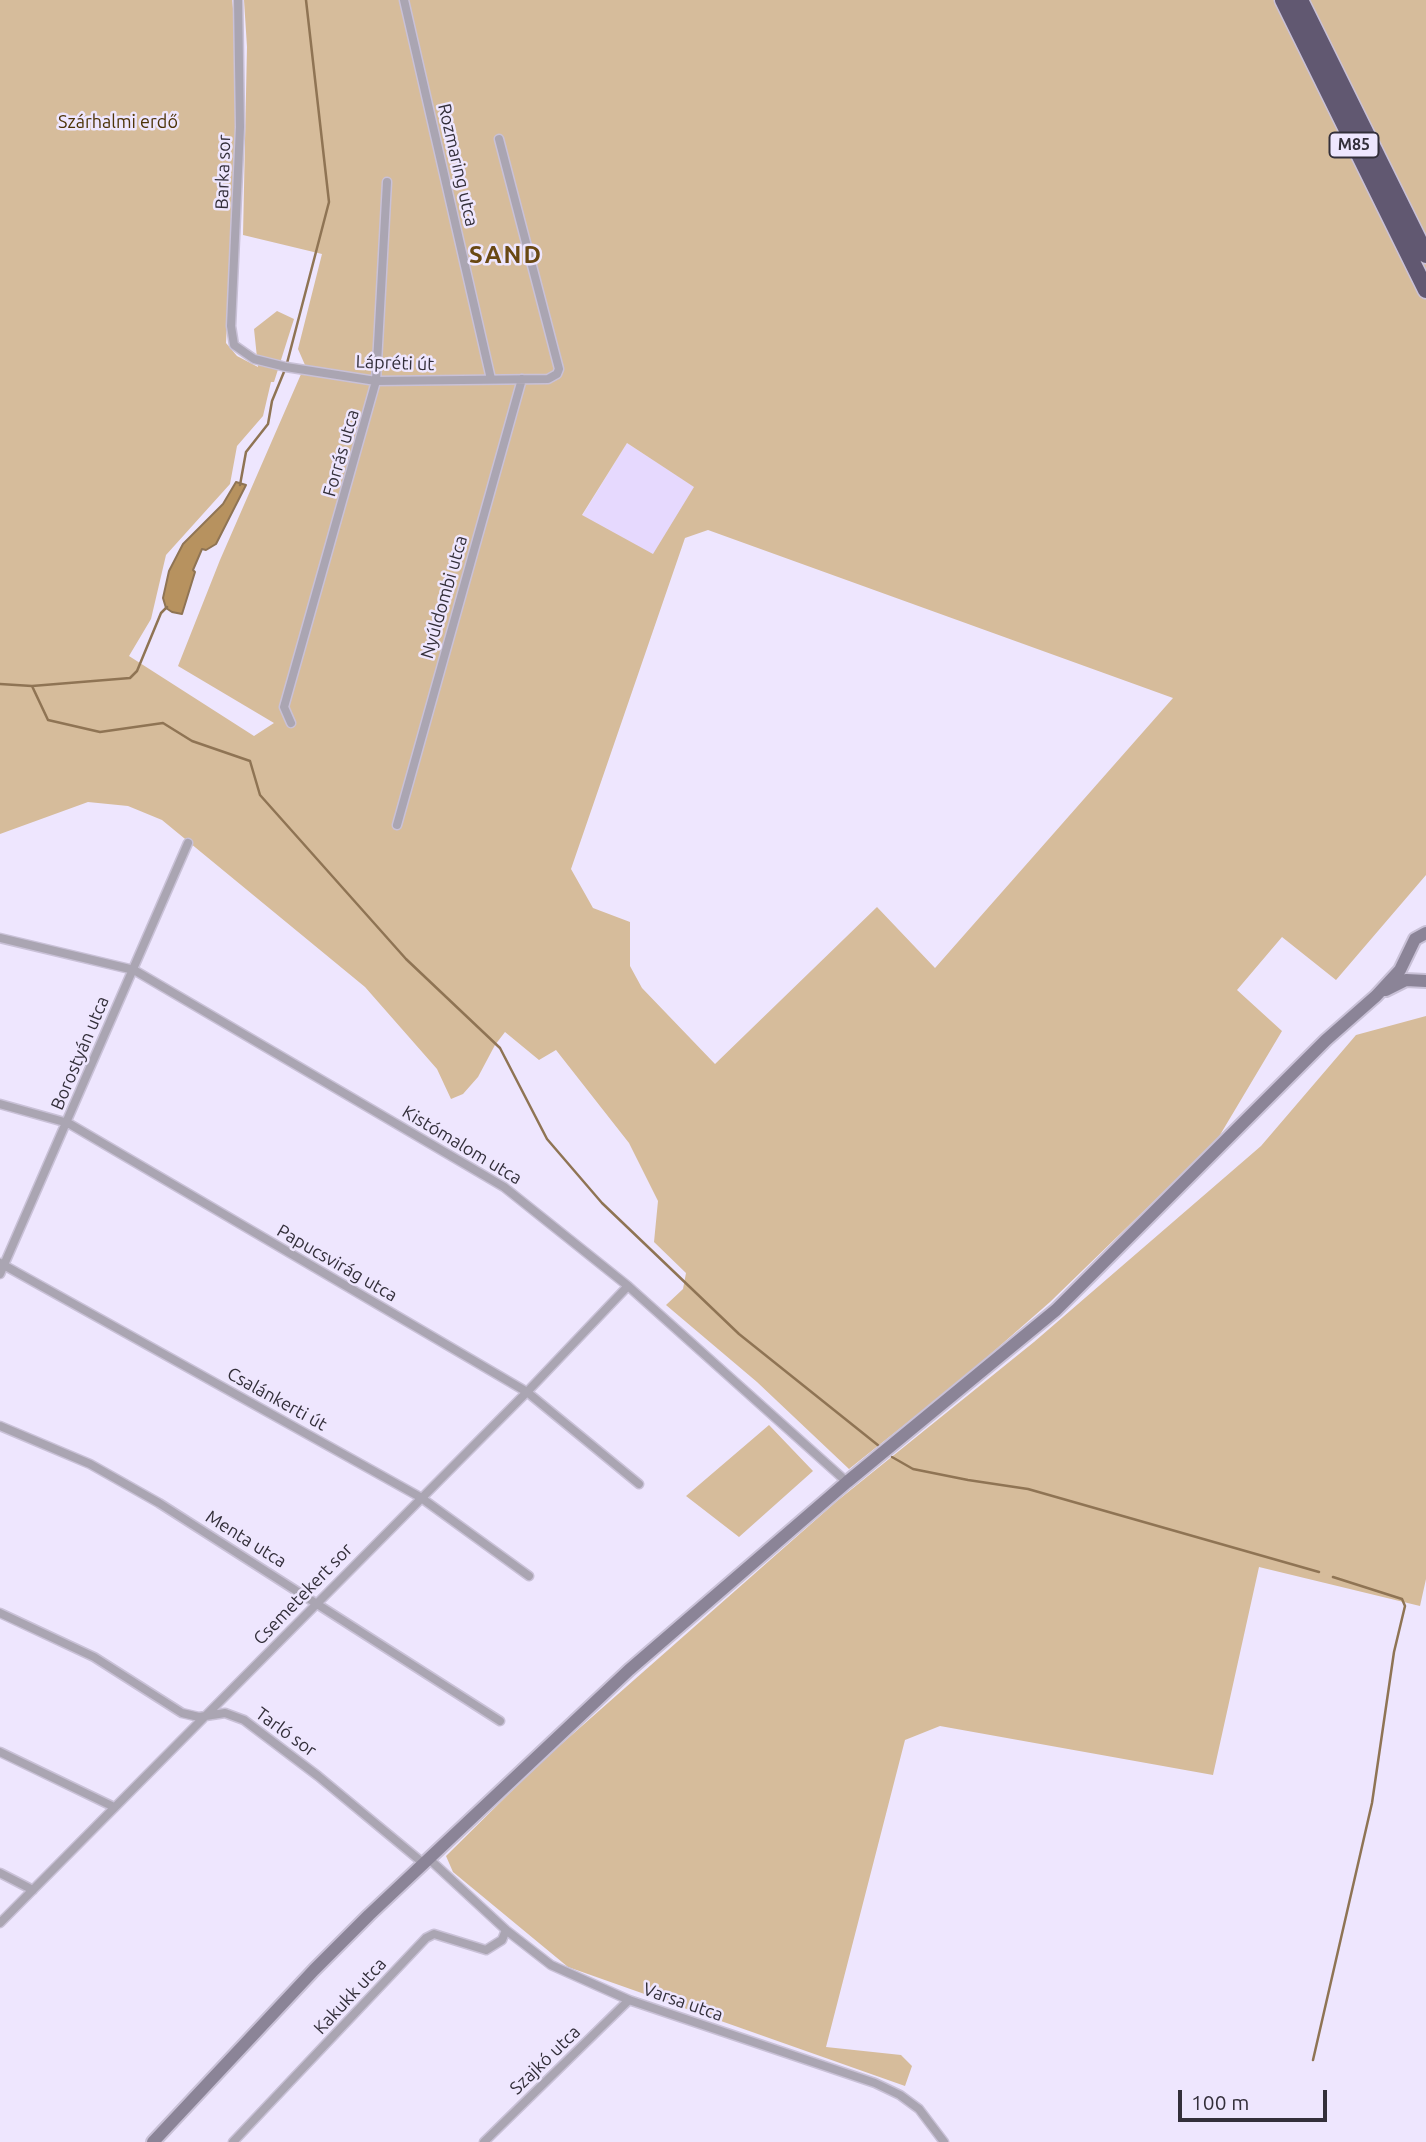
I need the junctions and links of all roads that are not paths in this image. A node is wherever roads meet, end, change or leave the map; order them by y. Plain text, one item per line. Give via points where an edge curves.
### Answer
1 (238, 0) edge
2 (404, 0) edge
3 (1283, 0) edge
4 (1300, 0) edge
5 (499, 139) dead end
6 (387, 182) dead end
7 (1426, 255) edge
8 (1426, 290) edge
9 (234, 345) joint
10 (491, 379) junction
11 (522, 379) junction
12 (376, 381) junction
13 (291, 723) dead end
14 (397, 825) dead end
15 (188, 843) dead end
16 (1426, 933) edge
17 (0, 937) edge
18 (1408, 956) junction
19 (134, 970) junction
20 (1424, 981) edge
21 (1376, 996) junction
22 (0, 1104) edge
23 (68, 1123) junction
24 (2, 1263) edge
25 (0, 1274) edge
26 (628, 1286) junction
27 (527, 1392) junction
28 (0, 1426) edge
29 (847, 1482) junction
30 (639, 1484) dead end
31 (420, 1497) junction
32 (529, 1576) dead end
33 (317, 1603) junction
34 (0, 1613) edge
35 (208, 1715) junction
36 (500, 1721) dead end
37 (0, 1752) edge
38 (114, 1807) junction
39 (425, 1860) junction
40 (0, 1873) edge
41 (33, 1890) junction
42 (0, 1923) edge
43 (506, 1930) junction
44 (629, 2000) junction
45 (153, 2142) edge
46 (233, 2142) edge
47 (484, 2142) edge
48 (944, 2142) edge

1 - 9 street, Barka sor
2 - 10 street, Rozmaring utca
3 - 8 highway, M85
4 - 7 highway, M85
5 - 11 street, Lápréti út via 559,372 548,379
6 - 12 street, Forrás utca
9 - 12 street, Lápréti út via 254,359
10 - 11 street, Lápréti út
10 - 12 street, Lápréti út
11 - 14 street, Nyúldombi utca
12 - 13 street, Forrás utca via 284,707
15 - 19 street, Borostyán utca
16 - 18 main road via 1415,939
17 - 19 street, Kistómalom utca
18 - 20 main road via 1410,968
18 - 21 main road
19 - 23 street, Borostyán utca
19 - 26 street, Kistómalom utca via 504,1186
20 - 21 main road via 1406,980
21 - 29 main road via 1326,1040 1056,1310
22 - 23 street, Papucsvirág utca
23 - 24 street, Borostyán utca
23 - 27 street, Papucsvirág utca
24 - 25 street, Borostyán utca
24 - 31 street, Csalánkerti út
26 - 27 street, Csemetekert sor
26 - 29 street, Kistómalom utca
27 - 30 street, Papucsvirág utca
27 - 31 street, Csemetekert sor
28 - 33 street, Menta utca via 90,1464
29 - 39 main road via 629,1670
31 - 32 street, Csalánkerti út
31 - 33 street, Csemetekert sor
33 - 35 street, Csemetekert sor
33 - 36 street, Menta utca
34 - 35 street, Tarló sor via 94,1657 182,1713
35 - 38 street, Csemetekert sor
35 - 39 street, Tarló sor via 225,1713 244,1720
37 - 38 street
38 - 41 street, Csemetekert sor
39 - 43 street, Varsa utca
39 - 45 main road via 314,1970
40 - 41 street
41 - 42 street, Csemetekert sor
43 - 44 street, Varsa utca via 551,1965
43 - 46 street, Kakukk utca via 502,1940 486,1950 434,1934 426,1938
44 - 47 street, Szajkó utca
44 - 48 street, Varsa utca via 875,2083 919,2109

